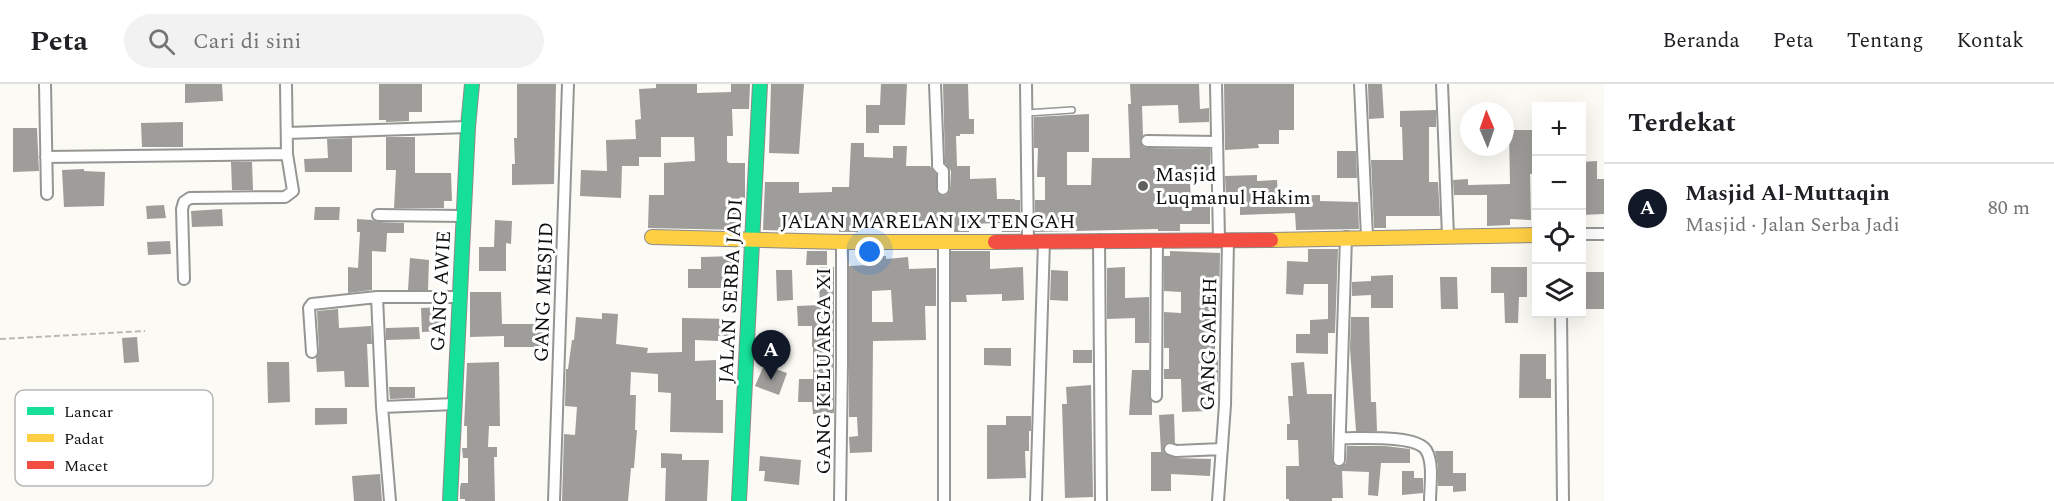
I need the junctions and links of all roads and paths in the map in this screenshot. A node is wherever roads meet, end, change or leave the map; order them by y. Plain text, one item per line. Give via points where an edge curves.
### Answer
1 (45, 84) edge
2 (286, 84) edge
3 (472, 84) edge
4 (568, 84) edge
5 (759, 84) edge
6 (935, 84) edge
7 (1026, 84) edge
8 (1216, 84) edge
9 (1360, 84) edge
10 (1442, 84) edge
11 (1072, 110) dead end
12 (1027, 113) junction
13 (468, 127) junction
14 (287, 133) junction
15 (1148, 141) dead end
16 (1217, 142) junction
17 (287, 154) junction
18 (46, 157) junction
19 (943, 189) dead end
20 (47, 194) dead end
21 (378, 215) dead end
22 (464, 216) junction
23 (1586, 234) edge
24 (1604, 234) edge
25 (1532, 235) edge
26 (1448, 236) junction
27 (652, 237) dead end
28 (1346, 237) junction
29 (1367, 237) junction
30 (752, 240) junction
31 (1099, 240) junction
32 (1156, 240) junction
33 (944, 241) junction
34 (1028, 241) junction
35 (1044, 241) junction
36 (1224, 241) junction
37 (842, 242) junction
38 (184, 279) dead end
39 (377, 297) junction
40 (460, 297) junction
41 (1561, 318) edge
42 (145, 331) dead end
43 (0, 339) edge
44 (312, 351) dead end
45 (1156, 396) dead end
46 (455, 404) junction
47 (382, 407) junction
48 (1340, 438) junction
49 (1170, 449) dead end
50 (1222, 449) junction
51 (1339, 459) dead end
52 (390, 501) edge
53 (450, 501) edge
54 (554, 501) edge
55 (739, 501) edge
56 (840, 501) edge
57 (944, 501) edge
58 (1036, 501) edge
59 (1101, 501) edge
60 (1218, 501) edge
61 (1430, 501) edge
62 (1563, 501) edge

1 - 18 street
2 - 14 street
3 - 13 street, GANG AWIE
4 - 54 street, GANG MESJID
5 - 30 street, JALAN SERBA JADI
6 - 19 street via 938,166 943,171
7 - 12 street
8 - 16 street, GANG SALEH
9 - 29 street
10 - 26 street
11 - 12 lane
12 - 34 street
13 - 14 street
13 - 22 street, GANG AWIE
14 - 17 street
15 - 16 street
16 - 36 street, GANG SALEH
17 - 18 street
17 - 38 street via 293,191 285,197 190,198 184,202
18 - 20 street
21 - 22 street
22 - 40 street, GANG AWIE
23 - 24 street
25 - 26 street, JALAN MARELAN IX TENGAH
26 - 29 street, JALAN MARELAN IX TENGAH
27 - 30 street, JALAN MARELAN IX TENGAH
28 - 29 street, JALAN MARELAN IX TENGAH
28 - 36 street, JALAN MARELAN IX TENGAH
28 - 48 street
30 - 37 street, JALAN MARELAN IX TENGAH
30 - 55 street, JALAN SERBA JADI
31 - 32 street, JALAN MARELAN IX TENGAH
31 - 35 street, JALAN MARELAN IX TENGAH
31 - 59 street
32 - 36 street, JALAN MARELAN IX TENGAH
32 - 45 street
33 - 34 street, JALAN MARELAN IX TENGAH
33 - 37 street, JALAN MARELAN IX TENGAH
33 - 57 street
34 - 35 street, JALAN MARELAN IX TENGAH
35 - 58 street
36 - 50 street, GANG SALEH
37 - 56 street, GANG KELUARGA XI
39 - 40 street
39 - 44 street via 312,304
39 - 47 street
40 - 46 street, GANG AWIE
41 - 62 street
42 - 43 path
46 - 47 street
46 - 53 street, GANG AWIE
47 - 52 street
48 - 51 street
48 - 61 street via 1419,444 1427,452 1431,471
49 - 50 street
50 - 60 street, GANG SALEH

